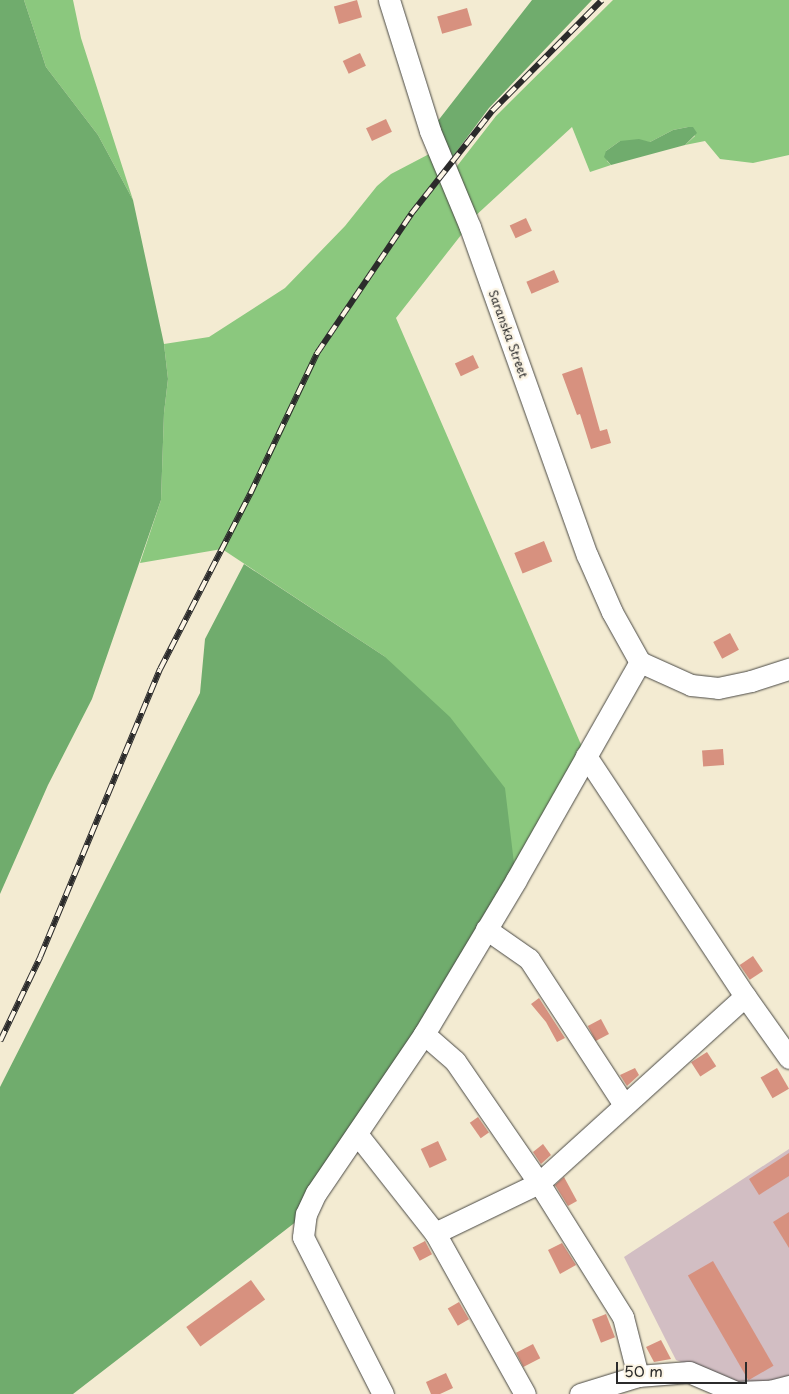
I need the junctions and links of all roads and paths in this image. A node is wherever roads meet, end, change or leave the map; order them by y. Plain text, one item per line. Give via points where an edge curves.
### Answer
1 (389, 0) edge
2 (640, 662) junction
3 (789, 669) edge
4 (586, 756) junction
5 (486, 929) junction
6 (745, 996) junction
7 (424, 1034) junction
8 (789, 1058) edge
9 (624, 1105) junction
10 (357, 1134) junction
11 (539, 1183) junction
12 (435, 1233) junction
13 (638, 1376) junction
14 (789, 1386) edge
15 (383, 1394) edge
16 (525, 1394) edge
17 (580, 1394) edge

1 - 2 street, Saranska Street via 430,130 470,227 587,555 612,612
2 - 3 street via 691,685 718,688
2 - 4 street
4 - 5 street
4 - 6 street
5 - 7 street
5 - 9 street via 529,959
6 - 8 street
6 - 9 street
7 - 10 street
7 - 11 street via 455,1061
9 - 11 street
10 - 12 street
10 - 15 street via 316,1194 306,1214 303,1238
11 - 12 street
11 - 13 street via 622,1317
12 - 16 street
13 - 14 street via 689,1372 736,1392 770,1391
13 - 17 street

